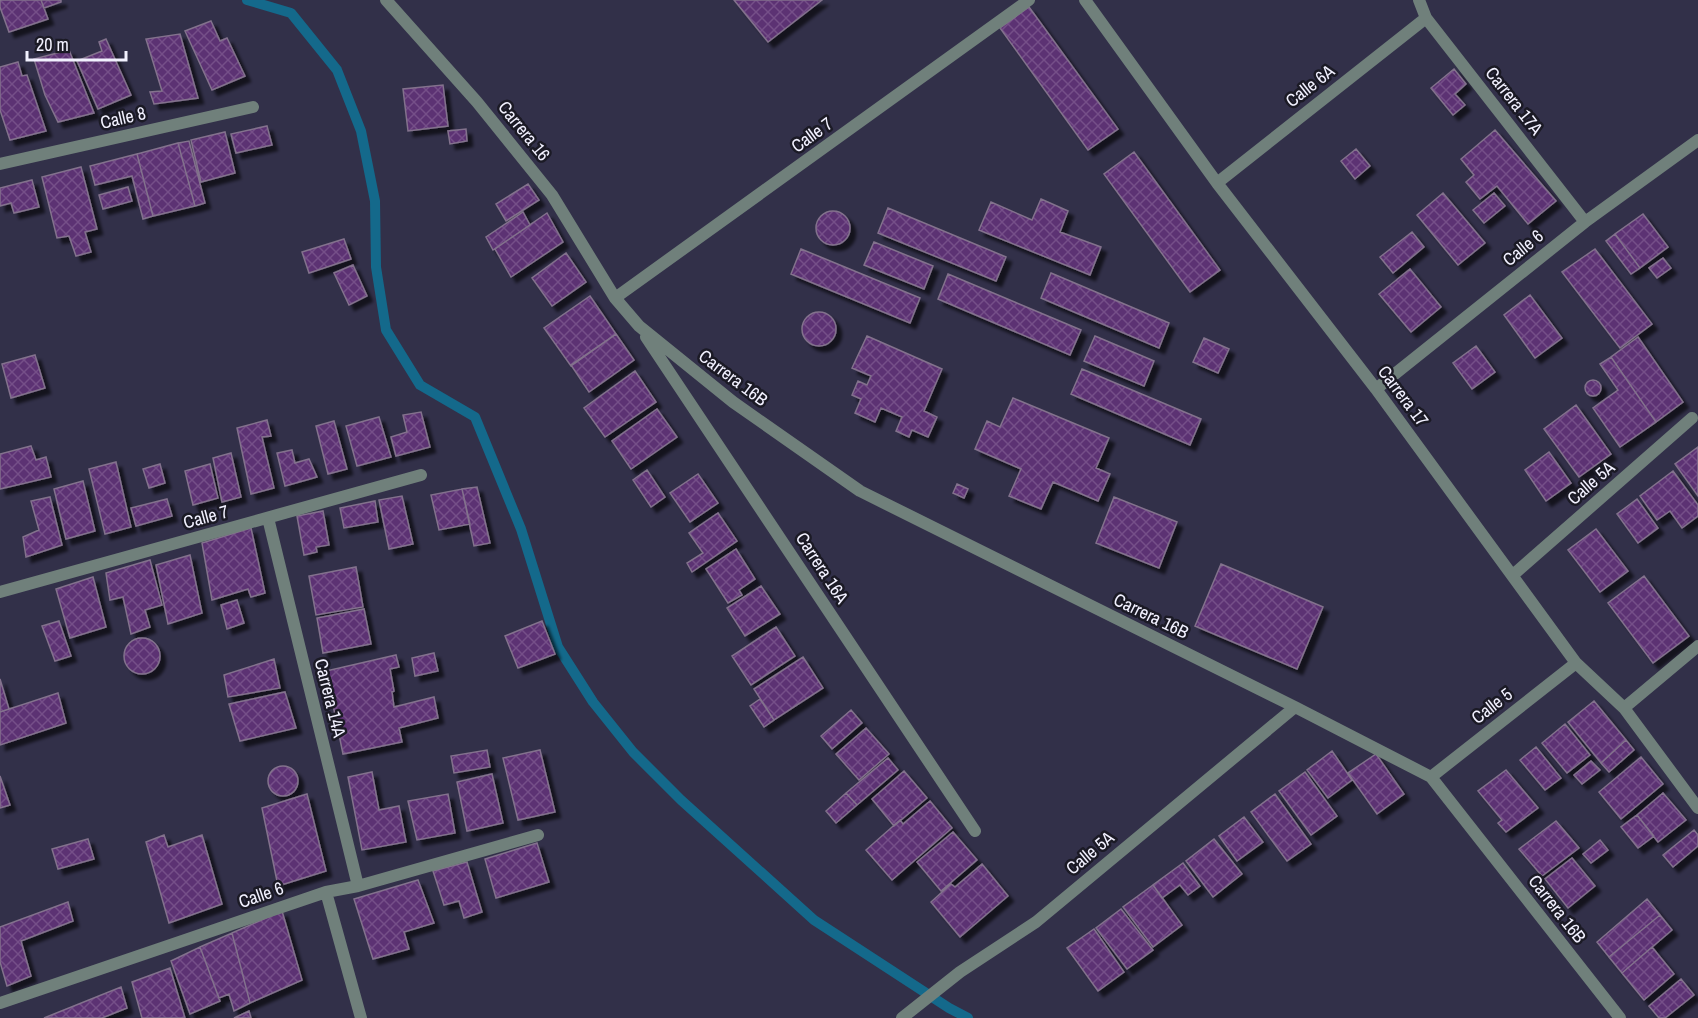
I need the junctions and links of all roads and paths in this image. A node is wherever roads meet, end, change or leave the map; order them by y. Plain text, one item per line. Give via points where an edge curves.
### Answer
1 (386, 0) edge
2 (1029, 0) edge
3 (1085, 0) edge
4 (1419, 0) edge
5 (1426, 18) junction
6 (254, 108) dead end
7 (1698, 140) edge
8 (0, 164) edge
9 (1217, 183) junction
10 (1585, 222) junction
11 (615, 298) junction
12 (639, 326) junction
13 (1376, 389) junction
14 (1692, 418) dead end
15 (421, 475) dead end
16 (268, 518) junction
17 (1513, 575) junction
18 (0, 592) edge
19 (1698, 646) edge
20 (1576, 663) junction
21 (1295, 707) junction
22 (1624, 708) junction
23 (1431, 777) junction
24 (1698, 808) edge
25 (975, 831) dead end
26 (538, 835) dead end
27 (358, 886) junction
28 (326, 892) junction
29 (0, 1003) edge
30 (361, 1018) edge
31 (902, 1018) edge
32 (1620, 1018) edge

1 - 11 street, Carrera 16 via 477,102 552,195
2 - 11 street, Calle 7
3 - 9 street, Carrera 17
4 - 5 street, Carrera 17A
5 - 9 street, Calle 6A
5 - 10 street, Carrera 17A
6 - 8 street, Calle 8
7 - 10 street, Calle 6
9 - 13 street, Carrera 17
10 - 13 street, Calle 6
11 - 12 street, Carrera 16B
12 - 21 street, Carrera 16B via 733,402 860,491
12 - 25 street, Carrera 16A
13 - 17 street, Carrera 17
14 - 17 street, Calle 5A
15 - 16 street, Calle 7
16 - 18 street, Calle 7
16 - 27 street, Carrera 14A
17 - 20 street, Carrera 17
19 - 22 street
20 - 22 street, Carrera 17
20 - 23 street, Calle 5
21 - 23 street, Carrera 16B
21 - 31 street, Calle 5A via 1036,922 960,972
22 - 24 street, Carrera 17
23 - 32 street, Carrera 16B
26 - 27 street, Calle 6
27 - 28 street, Calle 6
28 - 29 street, Calle 6
28 - 30 street

